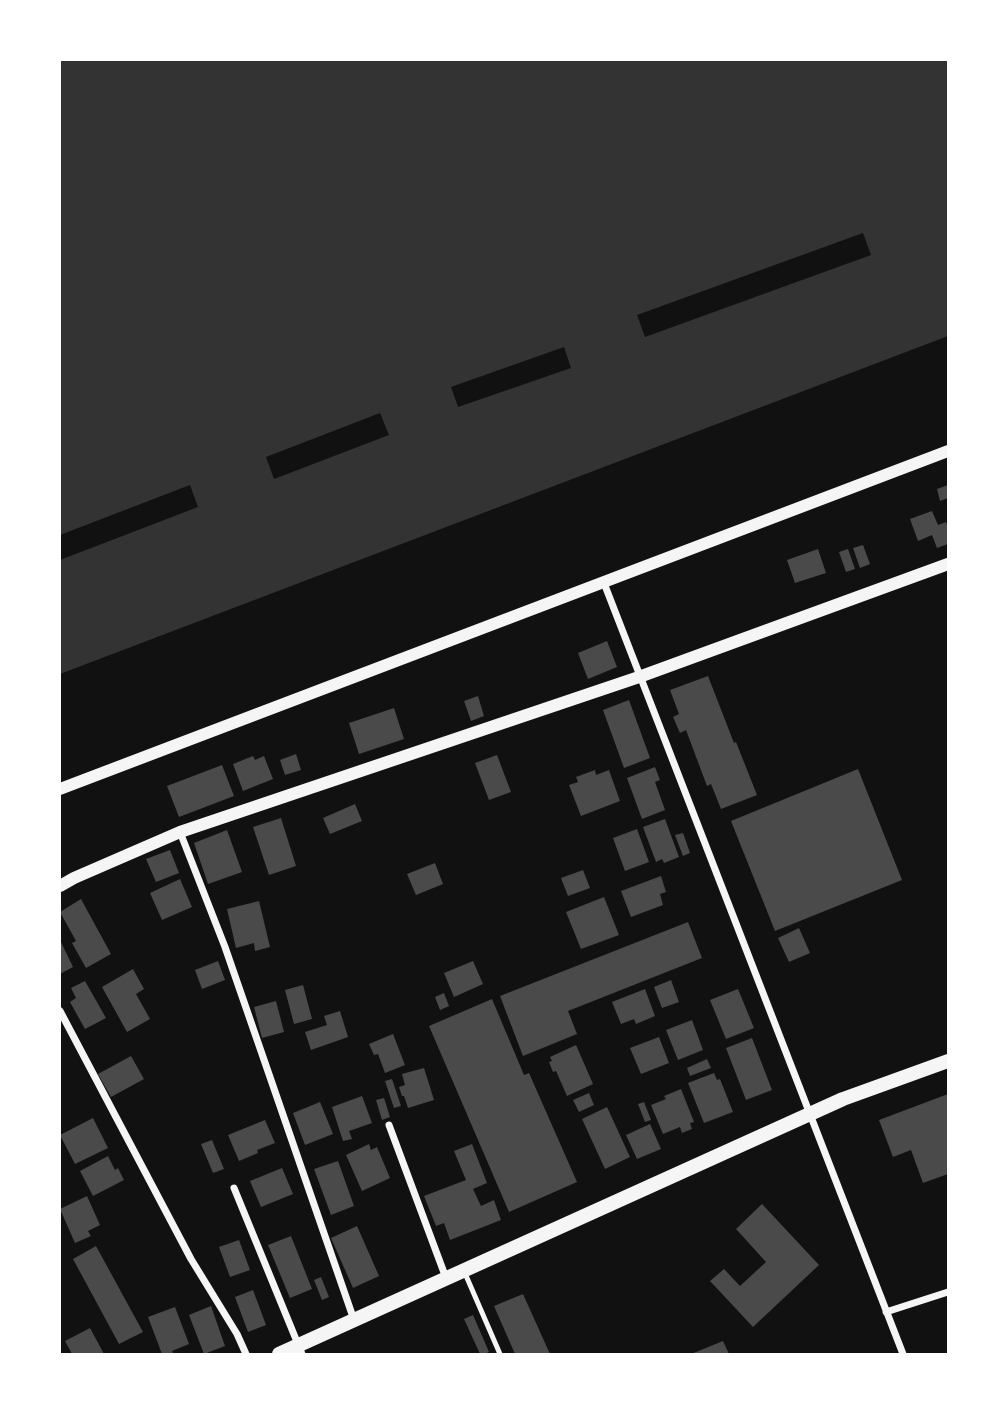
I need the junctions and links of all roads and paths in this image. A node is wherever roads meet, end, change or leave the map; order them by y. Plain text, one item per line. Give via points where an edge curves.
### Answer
1 (948, 451) edge
2 (948, 564) edge
3 (604, 583) junction
4 (639, 677) junction
5 (60, 789) edge
6 (180, 832) junction
7 (60, 886) edge
8 (60, 1011) edge
9 (948, 1061) edge
10 (810, 1114) junction
11 (389, 1125) dead end
12 (234, 1188) dead end
13 (464, 1270) junction
14 (446, 1279) junction
15 (948, 1292) edge
16 (886, 1312) junction
17 (354, 1321) junction
18 (300, 1350) edge
19 (246, 1354) edge
20 (279, 1354) edge
21 (500, 1354) edge
22 (903, 1354) edge

1 - 3 street
2 - 4 street
3 - 4 street
3 - 5 street
4 - 6 street
4 - 10 street
6 - 7 street
6 - 17 street via 225,947
8 - 19 street
9 - 10 main road
10 - 13 main road
10 - 16 street
11 - 14 street
12 - 18 street
13 - 14 main road
13 - 21 lane
14 - 17 main road
15 - 16 street
16 - 22 street
17 - 18 main road
18 - 20 main road

